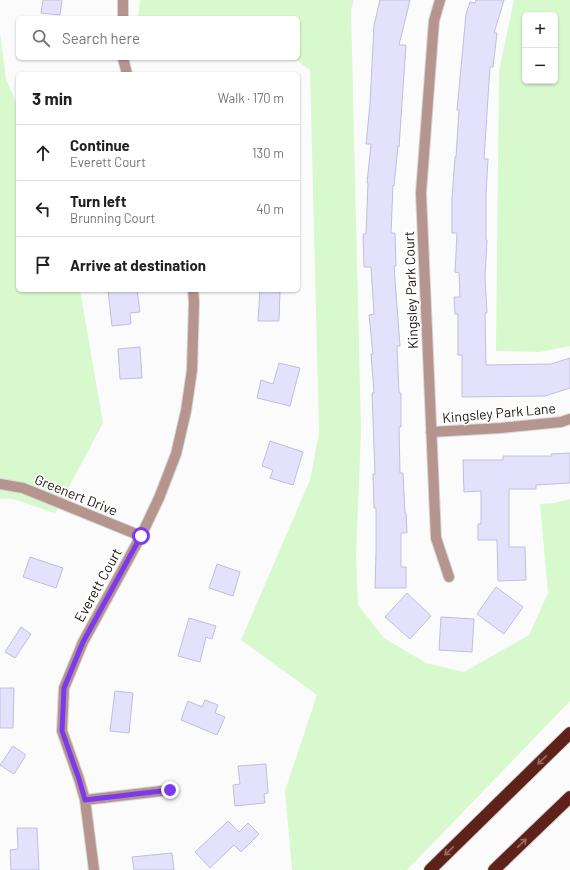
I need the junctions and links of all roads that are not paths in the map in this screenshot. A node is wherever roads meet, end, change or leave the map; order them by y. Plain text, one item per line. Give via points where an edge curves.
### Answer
1 (123, 0) edge
2 (440, 0) edge
3 (123, 16) edge
4 (124, 60) edge
5 (126, 72) edge
6 (193, 292) edge
7 (570, 419) edge
8 (431, 432) junction
9 (0, 484) edge
10 (141, 536) junction
11 (449, 577) dead end
12 (570, 733) edge
13 (170, 790) dead end
14 (570, 796) edge
15 (85, 800) junction
16 (94, 870) edge
17 (430, 870) edge
18 (494, 870) edge

1 - 3 street
2 - 8 street, Kingsley Park Court via 434,21 421,193
4 - 5 street
6 - 10 street, Everett Court via 192,370 186,411 176,454
7 - 8 street, Kingsley Park Lane via 509,428
8 - 11 street, Kingsley Park Court via 436,538
9 - 10 street, Greenert Drive via 23,488
10 - 15 street, Everett Court via 83,642 64,688 62,731
12 -> 17 highway
13 - 15 street
18 -> 14 highway
15 - 16 street, Everett Court

